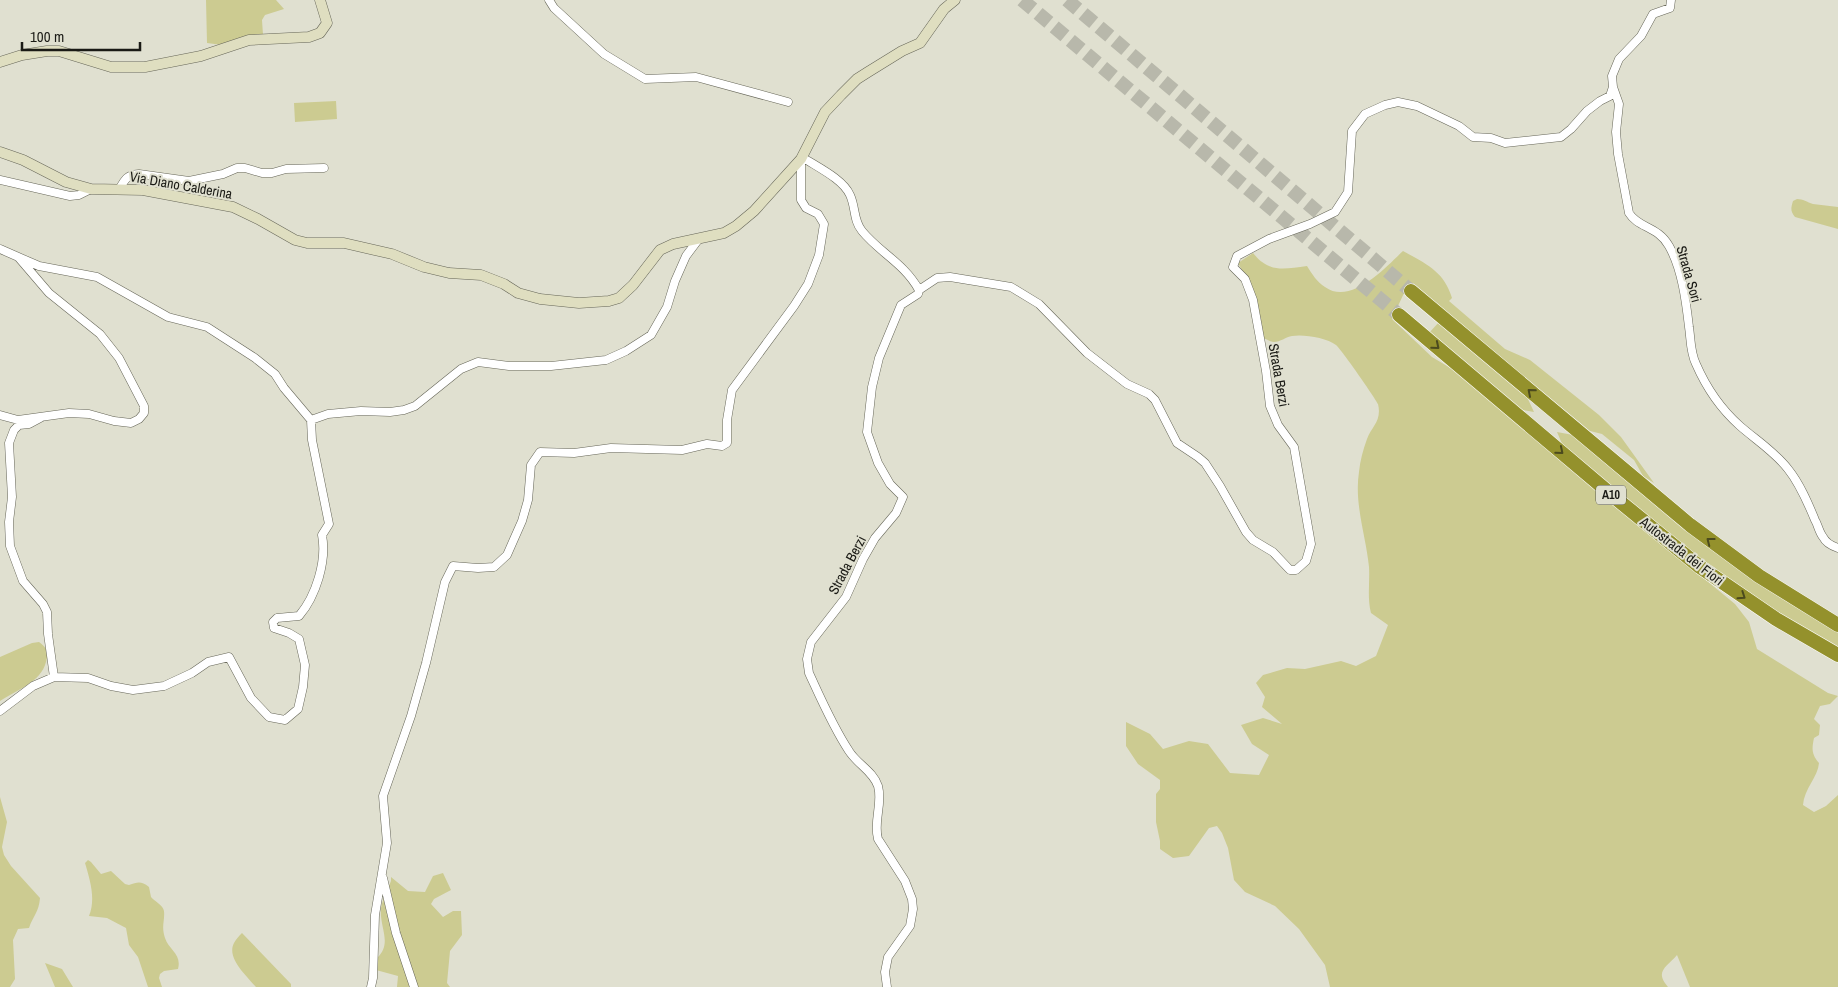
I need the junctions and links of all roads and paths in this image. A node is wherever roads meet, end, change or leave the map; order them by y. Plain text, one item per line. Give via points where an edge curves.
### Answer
1 (320, 0) edge
2 (550, 0) edge
3 (955, 0) edge
4 (1671, 0) edge
5 (0, 62) edge
6 (1613, 87) junction
7 (788, 102) dead end
8 (0, 152) edge
9 (801, 158) junction
10 (324, 168) dead end
11 (0, 180) edge
12 (120, 188) junction
13 (91, 189) junction
14 (698, 240) junction
15 (0, 249) edge
16 (17, 257) junction
17 (919, 290) junction
18 (1410, 290) tunnel mouth
19 (1399, 315) tunnel mouth
20 (0, 414) edge
21 (42, 417) junction
22 (311, 420) junction
23 (1838, 548) edge
24 (1838, 625) edge
25 (1838, 655) edge
26 (54, 677) junction
27 (0, 711) edge
28 (382, 875) junction
29 (371, 987) edge
30 (414, 987) edge
31 (887, 987) edge

1 - 5 main road via 327,23 320,33 309,37 249,40 201,56 145,67 111,67 59,51 22,55
2 - 7 street via 554,8 604,54 644,79 696,77
3 - 9 main road, Via Diano Calderina via 944,9 920,43 857,79 841,95 825,112
4 - 6 street, Strada Sori via 1670,8 1653,14 1641,36 1619,59 1612,76
6 - 17 street, Strada Berzi via 1610,96 1587,111 1561,137 1505,143 1472,137 1459,126 1417,106 1398,102 1364,114 1352,131 1348,192 1334,212 1237,256 1233,267 1245,279 1252,300 1270,406 1278,425 1294,447 1311,544 1306,561 1296,570 1290,570 1246,532 1205,463 1177,443 1155,400 1127,384 1087,352 1039,304 1011,287 950,277 937,278
6 - 23 street, Strada Sori via 1619,104 1618,154 1629,213 1632,219 1661,235 1670,247 1684,293 1691,351 1696,364 1710,390 1739,425 1788,470 1823,537
8 - 13 main road, Via Diano Calderina via 66,182
9 - 14 main road, Via Diano Calderina via 769,196 736,226
9 - 17 street via 846,188 852,198 858,225 903,268
9 - 28 street via 800,200 806,208 818,214 824,224 820,255 794,306 732,390 727,443 673,450 611,448 574,453 540,452 531,465 528,500 507,555 494,567 453,566 445,582 411,716 383,796 386,843
10 - 12 street via 272,172 237,168 189,181 131,174
11 - 13 street via 70,196
12 - 13 main road, Via Diano Calderina
12 - 14 main road, Via Diano Calderina via 233,207 295,240 307,243 344,242 392,254 424,267 481,275 518,292 559,302 619,298 633,286 660,250
14 - 22 street via 686,256 668,307 651,335 626,352 606,360 551,366 478,362 460,369 410,408 390,412 328,414
15 - 16 street
16 - 21 street via 49,293 100,334 119,358 144,406 144,413 131,423 89,414
16 - 22 street via 39,266 97,277 168,316 207,327 275,374
17 - 31 street, Strada Berzi via 902,305 879,358 867,432 878,463 890,484 903,497 896,513 863,558 846,597 811,642 807,659 809,672 849,751 875,780 879,794 878,839 905,881 912,899 910,926 891,951 886,964
24 -> 18 highway, Autostrada dei Fiori / A10 via 1759,576 1690,525
19 -> 25 highway, Autostrada dei Fiori / A10 via 1700,567 1776,619
20 - 21 street via 18,420
21 - 26 street via 19,425 9,443 10,546 23,581 47,612
22 - 26 street via 329,524 322,535 323,565 305,610 299,616 277,618 273,622 274,628 299,639 305,665 298,709 285,720 269,717 251,698 229,657 208,662 164,686 133,690 88,678
26 - 27 street via 33,686
28 - 29 street via 375,914
28 - 30 street

